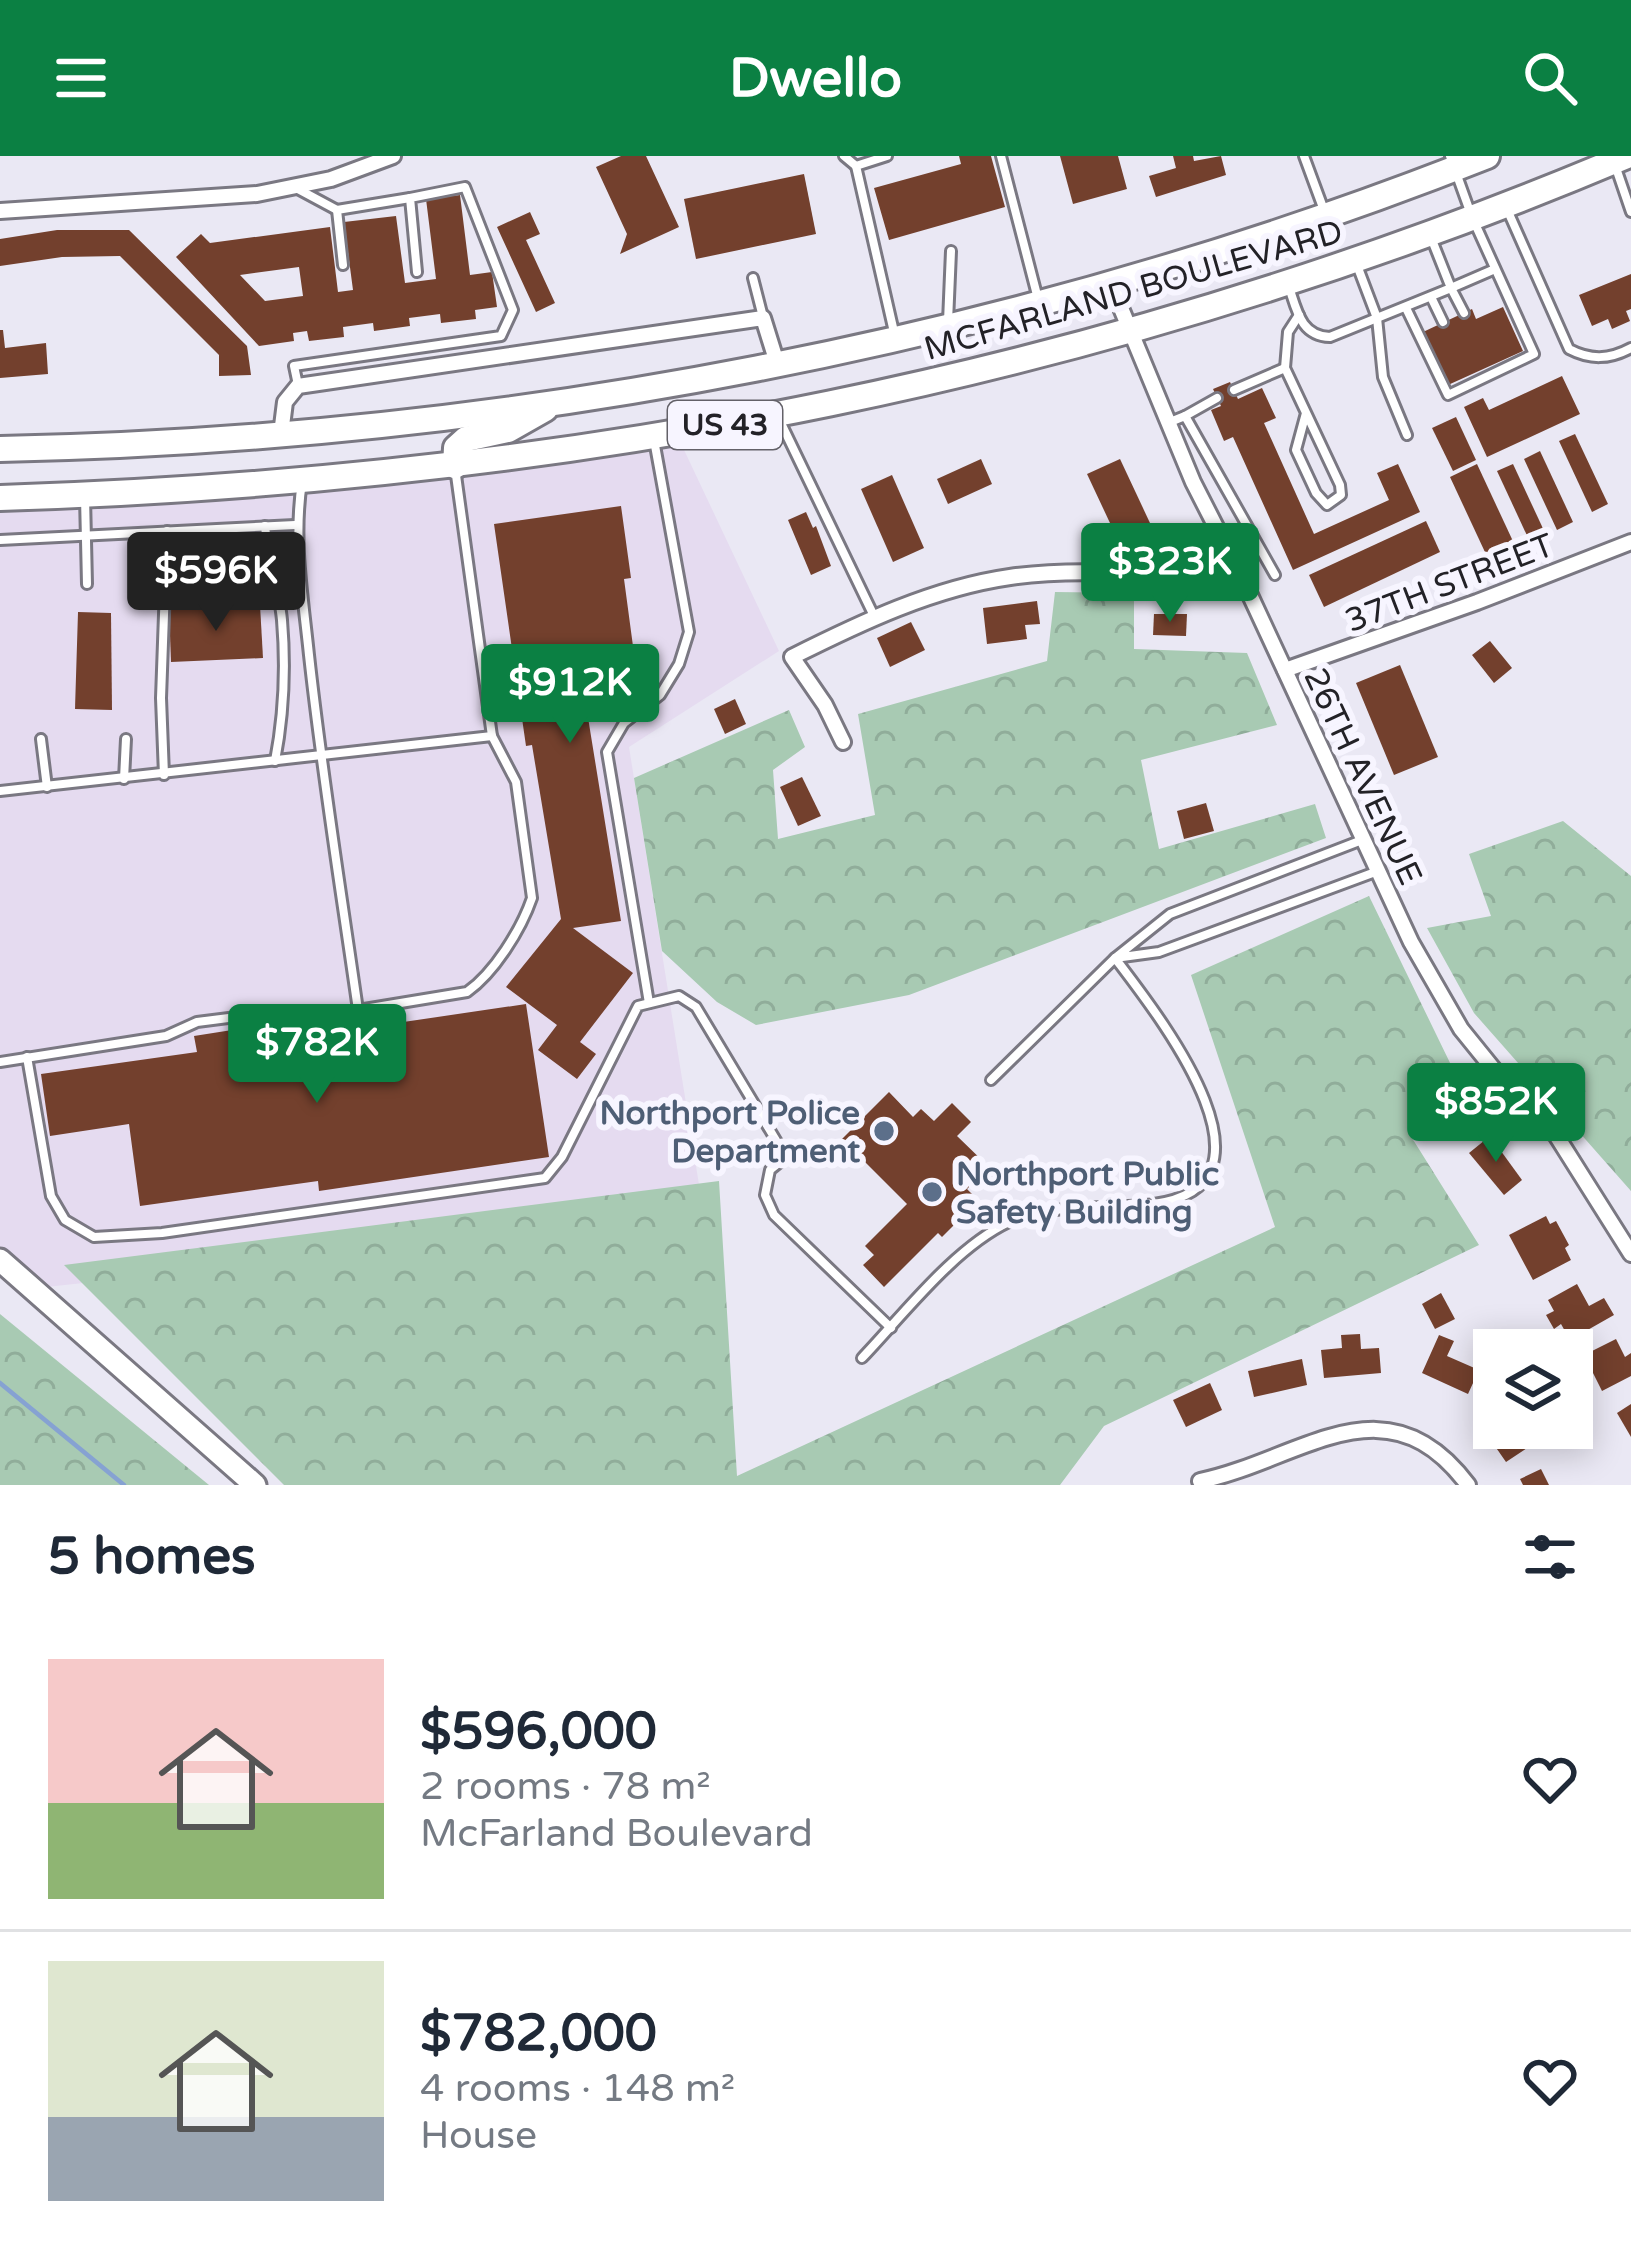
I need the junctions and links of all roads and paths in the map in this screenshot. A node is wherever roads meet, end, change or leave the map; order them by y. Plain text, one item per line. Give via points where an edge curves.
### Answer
1 (392, 156) edge
2 (844, 156) edge
3 (887, 156) edge
4 (1001, 156) edge
5 (1304, 156) edge
6 (1487, 156) edge
7 (1621, 159) edge
8 (1453, 162) edge
9 (856, 166) junction
10 (295, 187) junction
11 (410, 198) junction
12 (1505, 205) junction
13 (337, 210) junction
14 (0, 211) edge
15 (1631, 212) edge
16 (1326, 214) junction
17 (1472, 218) junction
18 (1429, 233) junction
19 (951, 251) dead end
20 (1355, 259) junction
21 (343, 265) dead end
22 (1495, 269) junction
23 (417, 272) dead end
24 (753, 278) dead end
25 (1287, 282) junction
26 (1111, 284) junction
27 (1451, 288) junction
28 (1431, 297) junction
29 (1039, 303) junction
30 (1406, 308) junction
31 (1464, 313) dead end
32 (1299, 315) junction
33 (763, 318) junction
34 (1377, 318) junction
35 (1443, 322) dead end
36 (948, 325) junction
37 (1130, 331) junction
38 (896, 338) junction
39 (1631, 348) edge
40 (777, 363) junction
41 (1285, 368) junction
42 (298, 386) junction
43 (1234, 390) dead end
44 (1217, 398) dead end
45 (556, 402) junction
46 (1306, 413) junction
47 (776, 415) junction
48 (1185, 416) junction
49 (1168, 423) junction
50 (281, 434) junction
51 (1407, 435) dead end
52 (654, 438) junction
53 (0, 449) edge
54 (455, 466) junction
55 (302, 482) junction
56 (85, 495) junction
57 (0, 498) edge
58 (296, 525) junction
59 (265, 526) junction
60 (167, 531) junction
61 (83, 536) junction
62 (0, 540) edge
63 (1631, 542) edge
64 (1276, 575) dead end
65 (1243, 580) junction
66 (86, 584) dead end
67 (874, 618) junction
68 (1285, 670) junction
69 (492, 736) junction
70 (41, 739) dead end
71 (125, 739) dead end
72 (843, 742) dead end
73 (320, 756) junction
74 (275, 761) junction
75 (164, 775) junction
76 (124, 778) junction
77 (46, 787) junction
78 (0, 790) edge
79 (1364, 840) junction
80 (1378, 871) junction
81 (1115, 958) junction
82 (649, 1003) junction
83 (358, 1010) junction
84 (27, 1057) junction
85 (0, 1062) edge
86 (991, 1081) dead end
87 (1631, 1254) edge
88 (0, 1260) edge
89 (891, 1328) junction
90 (862, 1358) dead end
91 (1200, 1481) dead end
92 (255, 1485) edge
93 (1468, 1485) edge

1 - 10 street
2 - 9 lane
3 - 9 lane
4 - 29 lane
5 - 16 lane
6 - 8 highway, MCFARLAND BOULEVARD / US 43
7 - 12 highway, MCFARLAND BOULEVARD / US 43
7 - 15 lane
8 - 16 highway, MCFARLAND BOULEVARD / US 43
8 - 17 lane
9 - 38 lane
10 - 13 lane
10 - 14 street
11 - 13 lane
11 - 23 lane
11 - 42 lane via 465,187 513,310 502,336 294,366
12 - 17 highway, MCFARLAND BOULEVARD / US 43
12 - 39 lane via 1568,349 1588,358
13 - 21 lane
16 - 26 highway, MCFARLAND BOULEVARD / US 43
17 - 18 highway, MCFARLAND BOULEVARD / US 43
17 - 22 lane
18 - 20 highway, MCFARLAND BOULEVARD / US 43
18 - 27 lane
19 - 36 lane
20 - 25 highway, MCFARLAND BOULEVARD / US 43
20 - 34 lane
22 - 27 lane
22 - 30 lane via 1534,354 1448,395
24 - 33 lane
25 - 32 lane
25 - 37 highway, MCFARLAND BOULEVARD / US 43
26 - 29 highway, MCFARLAND BOULEVARD / US 43
26 - 37 street, 26TH AVENUE
27 - 28 lane
27 - 31 lane
28 - 30 lane
28 - 35 lane
29 - 36 highway, MCFARLAND BOULEVARD / US 43
30 - 34 lane
32 - 34 lane via 1316,337
32 - 41 lane via 1288,332
33 - 40 street
33 - 42 street
34 - 51 lane via 1383,377
36 - 38 highway, MCFARLAND BOULEVARD / US 43
37 - 47 highway, MCFARLAND BOULEVARD / US 43
37 - 49 street, 26TH AVENUE
38 - 40 highway, MCFARLAND BOULEVARD / US 43
40 - 45 highway, MCFARLAND BOULEVARD / US 43
41 - 43 lane
41 - 46 lane
42 - 50 street via 285,402
44 - 48 lane
45 - 50 highway, MCFARLAND BOULEVARD / US 43
45 - 54 highway via 508,430 466,439
46 - 46 lane via 1340,485 1338,500 1327,505 1296,450
47 - 52 highway, MCFARLAND BOULEVARD / US 43
47 - 67 lane
48 - 49 lane
48 - 64 lane
49 - 65 street, 26TH AVENUE
50 - 53 highway, MCFARLAND BOULEVARD / US 43
52 - 54 highway, MCFARLAND BOULEVARD / US 43
52 - 82 lane via 689,632 660,695 624,723 607,752
54 - 55 highway, MCFARLAND BOULEVARD / US 43
54 - 69 lane
55 - 56 highway, MCFARLAND BOULEVARD / US 43
55 - 58 lane
56 - 57 highway, MCFARLAND BOULEVARD / US 43
56 - 61 lane
58 - 59 lane
58 - 73 lane
59 - 60 lane
59 - 74 lane via 282,615 285,708
60 - 61 lane
60 - 75 lane
61 - 62 lane
61 - 66 lane
63 - 68 street, 37TH STREET
65 - 67 street via 1048,573 969,586
65 - 68 street, 26TH AVENUE
67 - 72 street via 792,657
68 - 79 street, 26TH AVENUE
69 - 73 lane
69 - 83 lane via 516,782 532,898 526,915 467,992
70 - 77 lane
71 - 76 lane
73 - 74 lane
73 - 83 lane
74 - 75 lane
75 - 76 lane
76 - 77 lane
77 - 78 lane
79 - 80 street, 26TH AVENUE
79 - 81 lane via 1170,914
80 - 81 lane via 1159,952
80 - 87 street, 26TH AVENUE via 1461,1029 1556,1135
81 - 86 lane
81 - 89 lane via 1175,1037 1211,1120 1217,1151 1209,1178 1160,1203 1012,1221 975,1242
82 - 84 lane via 632,1016 545,1178 162,1233 94,1237 65,1220 51,1196
82 - 89 lane via 679,996 696,1007 786,1157 770,1170 765,1195 774,1215
83 - 84 lane via 197,1022 166,1036
84 - 85 lane
88 - 92 street
89 - 90 lane
91 - 93 street via 1366,1429 1426,1442

